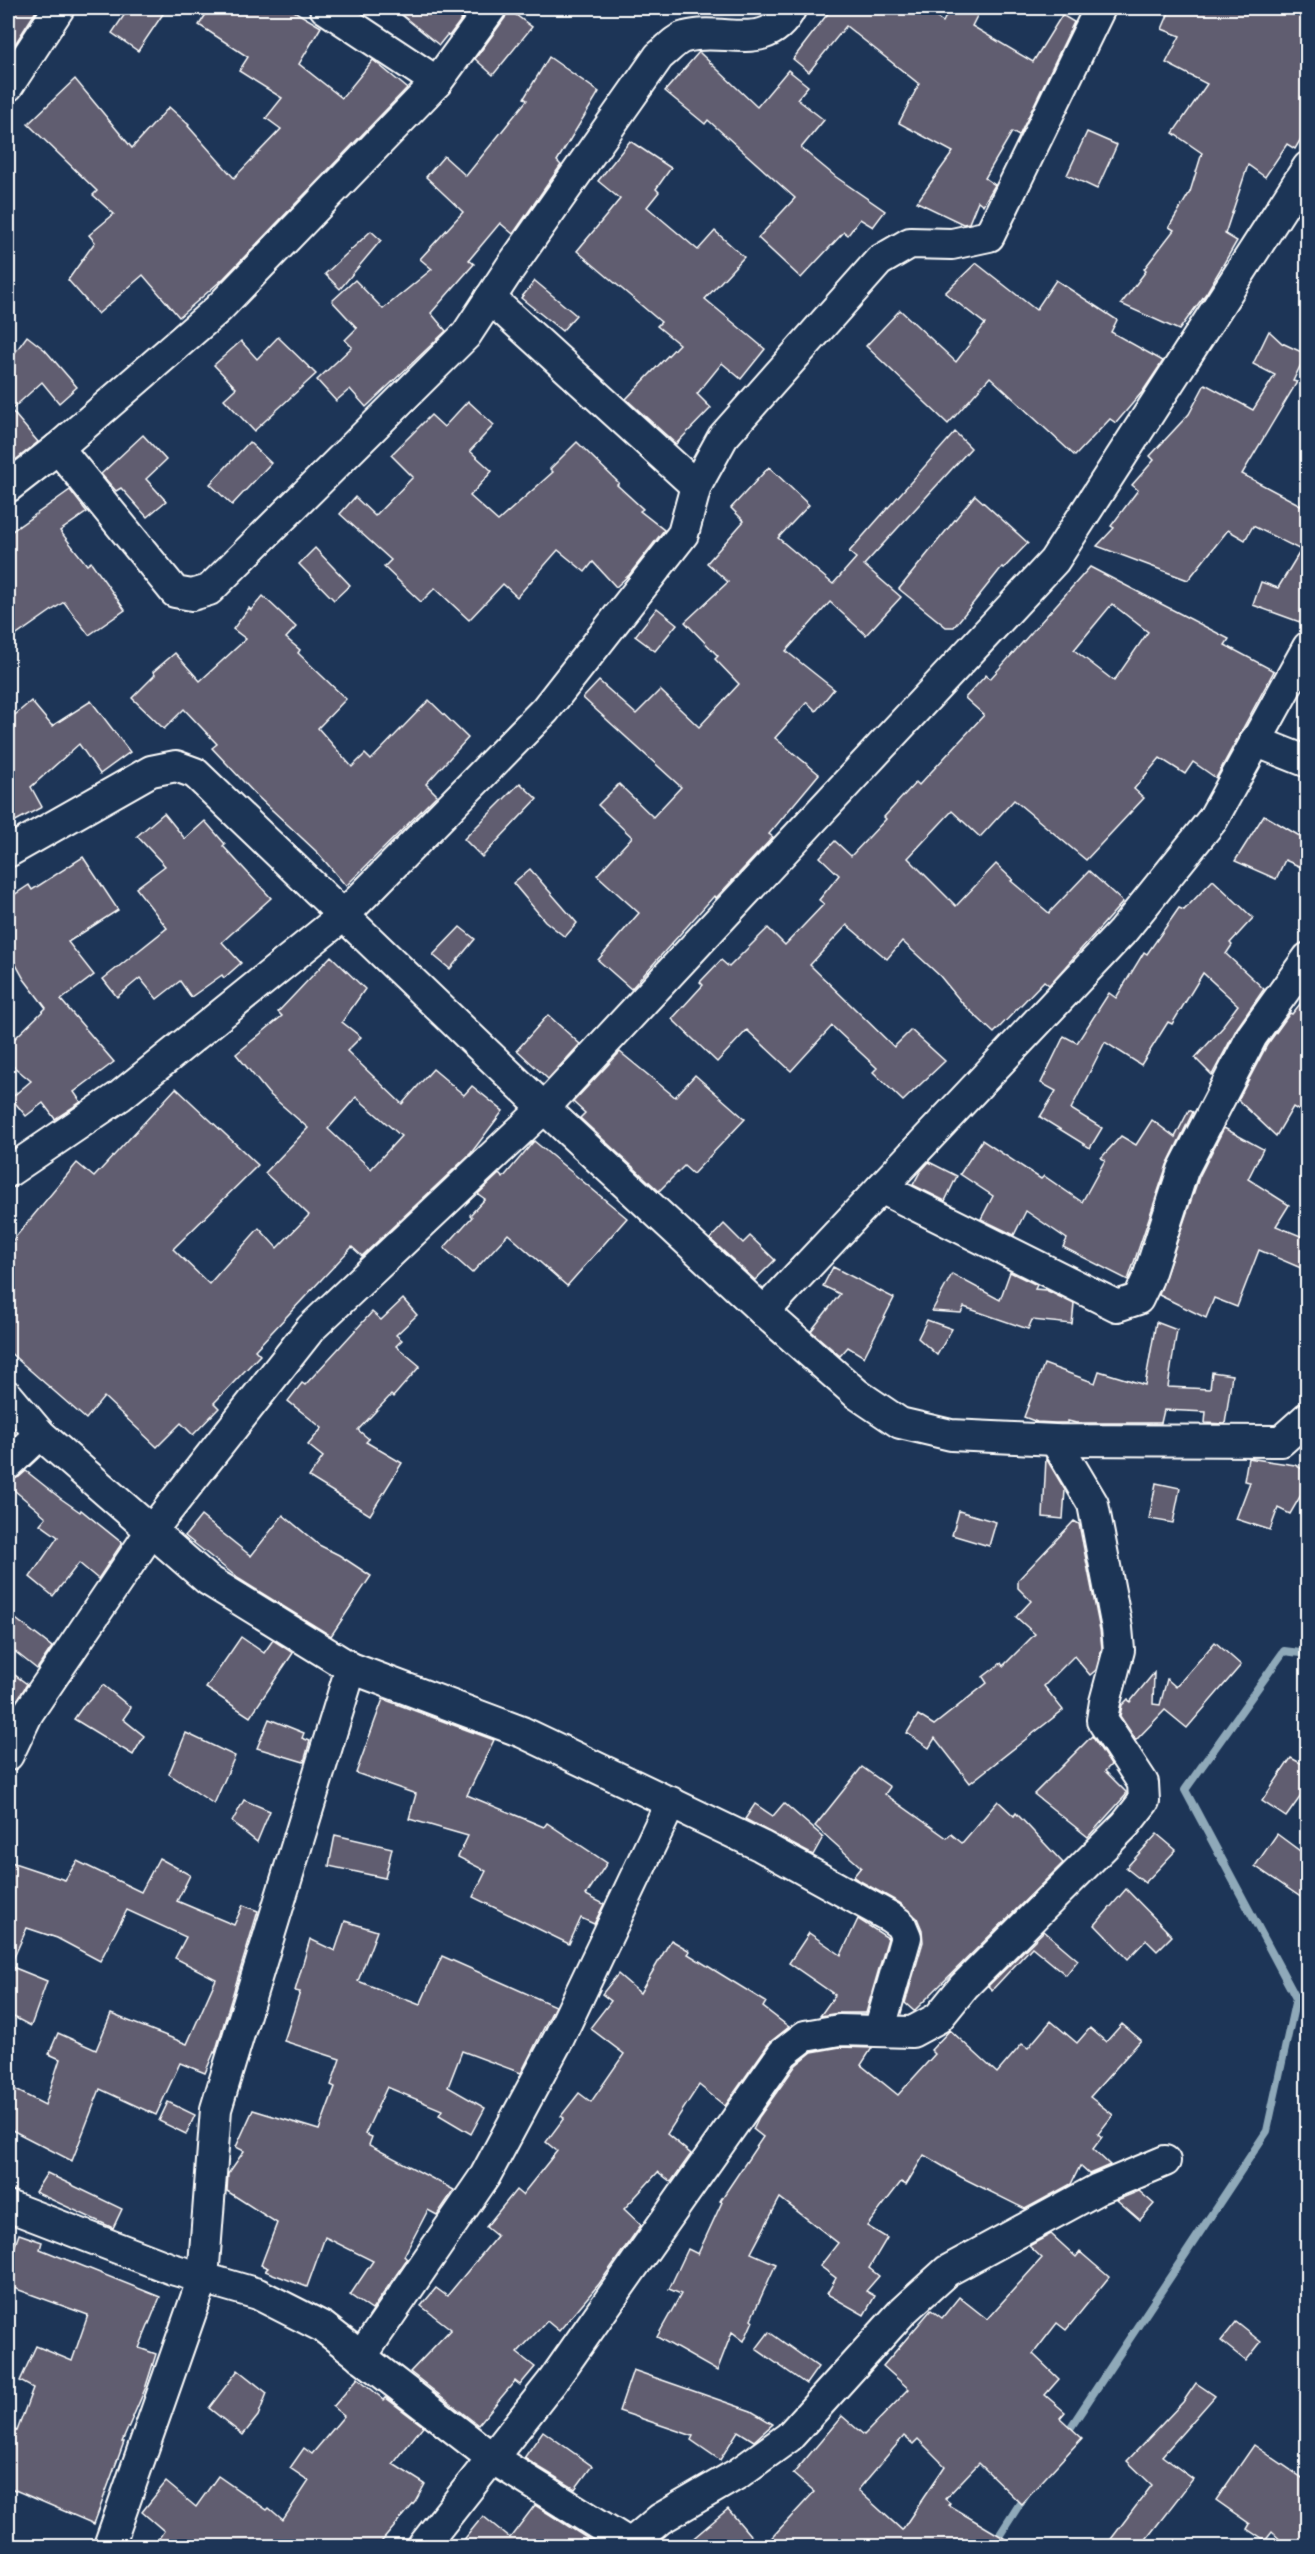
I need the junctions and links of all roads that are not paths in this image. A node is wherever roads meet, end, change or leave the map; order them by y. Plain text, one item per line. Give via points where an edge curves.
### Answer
1 (59, 8) edge
2 (325, 8) edge
3 (491, 8) edge
4 (791, 8) edge
5 (1100, 8) edge
6 (438, 82) junction
7 (8, 86) edge
8 (1308, 167) edge
9 (490, 298) junction
10 (58, 448) junction
11 (696, 486) junction
12 (8, 488) edge
13 (1308, 647) edge
14 (1255, 741) junction
15 (1308, 762) edge
16 (8, 852) edge
17 (343, 916) junction
18 (1308, 958) edge
19 (544, 1108) junction
20 (8, 1172) edge
21 (881, 1188) junction
22 (764, 1312) junction
23 (8, 1396) edge
24 (1308, 1417) edge
25 (40, 1434) junction
26 (1055, 1440) junction
27 (8, 1464) edge
28 (152, 1530) junction
29 (351, 1668) junction
30 (8, 1755) edge
31 (671, 1802) junction
32 (879, 2031) junction
33 (1165, 2160) dead end
34 (8, 2206) edge
35 (203, 2278) junction
36 (361, 2356) junction
37 (492, 2458) junction
38 (630, 2546) edge
39 (109, 2547) edge
40 (423, 2547) edge

1 - 7 street
2 - 6 street
3 - 6 street
4 - 9 street via 775,29 755,37 705,33 683,37 659,56
5 - 11 street via 989,236 952,244 910,243 879,261 723,437
6 - 10 street via 218,309
8 - 19 street via 1054,561
9 - 10 street via 466,335 209,590 192,595 175,592
9 - 11 street
10 - 12 street
11 - 17 street via 683,534 545,710
13 - 14 street
14 - 15 street
14 - 21 street via 1213,819 1122,932
16 - 17 street via 151,771 176,766 195,773
17 - 19 street
17 - 20 street via 120,1096
18 - 21 street via 1252,1036 1183,1170 1138,1299 1117,1305
19 - 22 street
19 - 28 street via 311,1328
21 - 22 street
22 - 26 street via 857,1394 900,1423 951,1435
23 - 25 street
24 - 26 street via 1281,1441
25 - 27 street
25 - 28 street
26 - 32 street via 1093,1504 1119,1650 1102,1720 1143,1783 1144,1801 964,1986 938,2018 912,2032
28 - 29 street via 208,1580
28 - 30 street via 28,1713
29 - 31 street via 522,1732
29 - 35 street via 216,2109
31 - 32 street via 761,1846 901,1925 906,1937
31 - 36 street via 559,2038 485,2176
32 - 37 street via 839,2030 805,2036 783,2053 552,2382
33 - 38 street via 1098,2189 947,2271 903,2311 789,2437 739,2473 660,2520
34 - 35 street
35 - 36 street via 258,2294 323,2327
35 - 39 street
36 - 37 street
37 - 38 street
37 - 40 street

